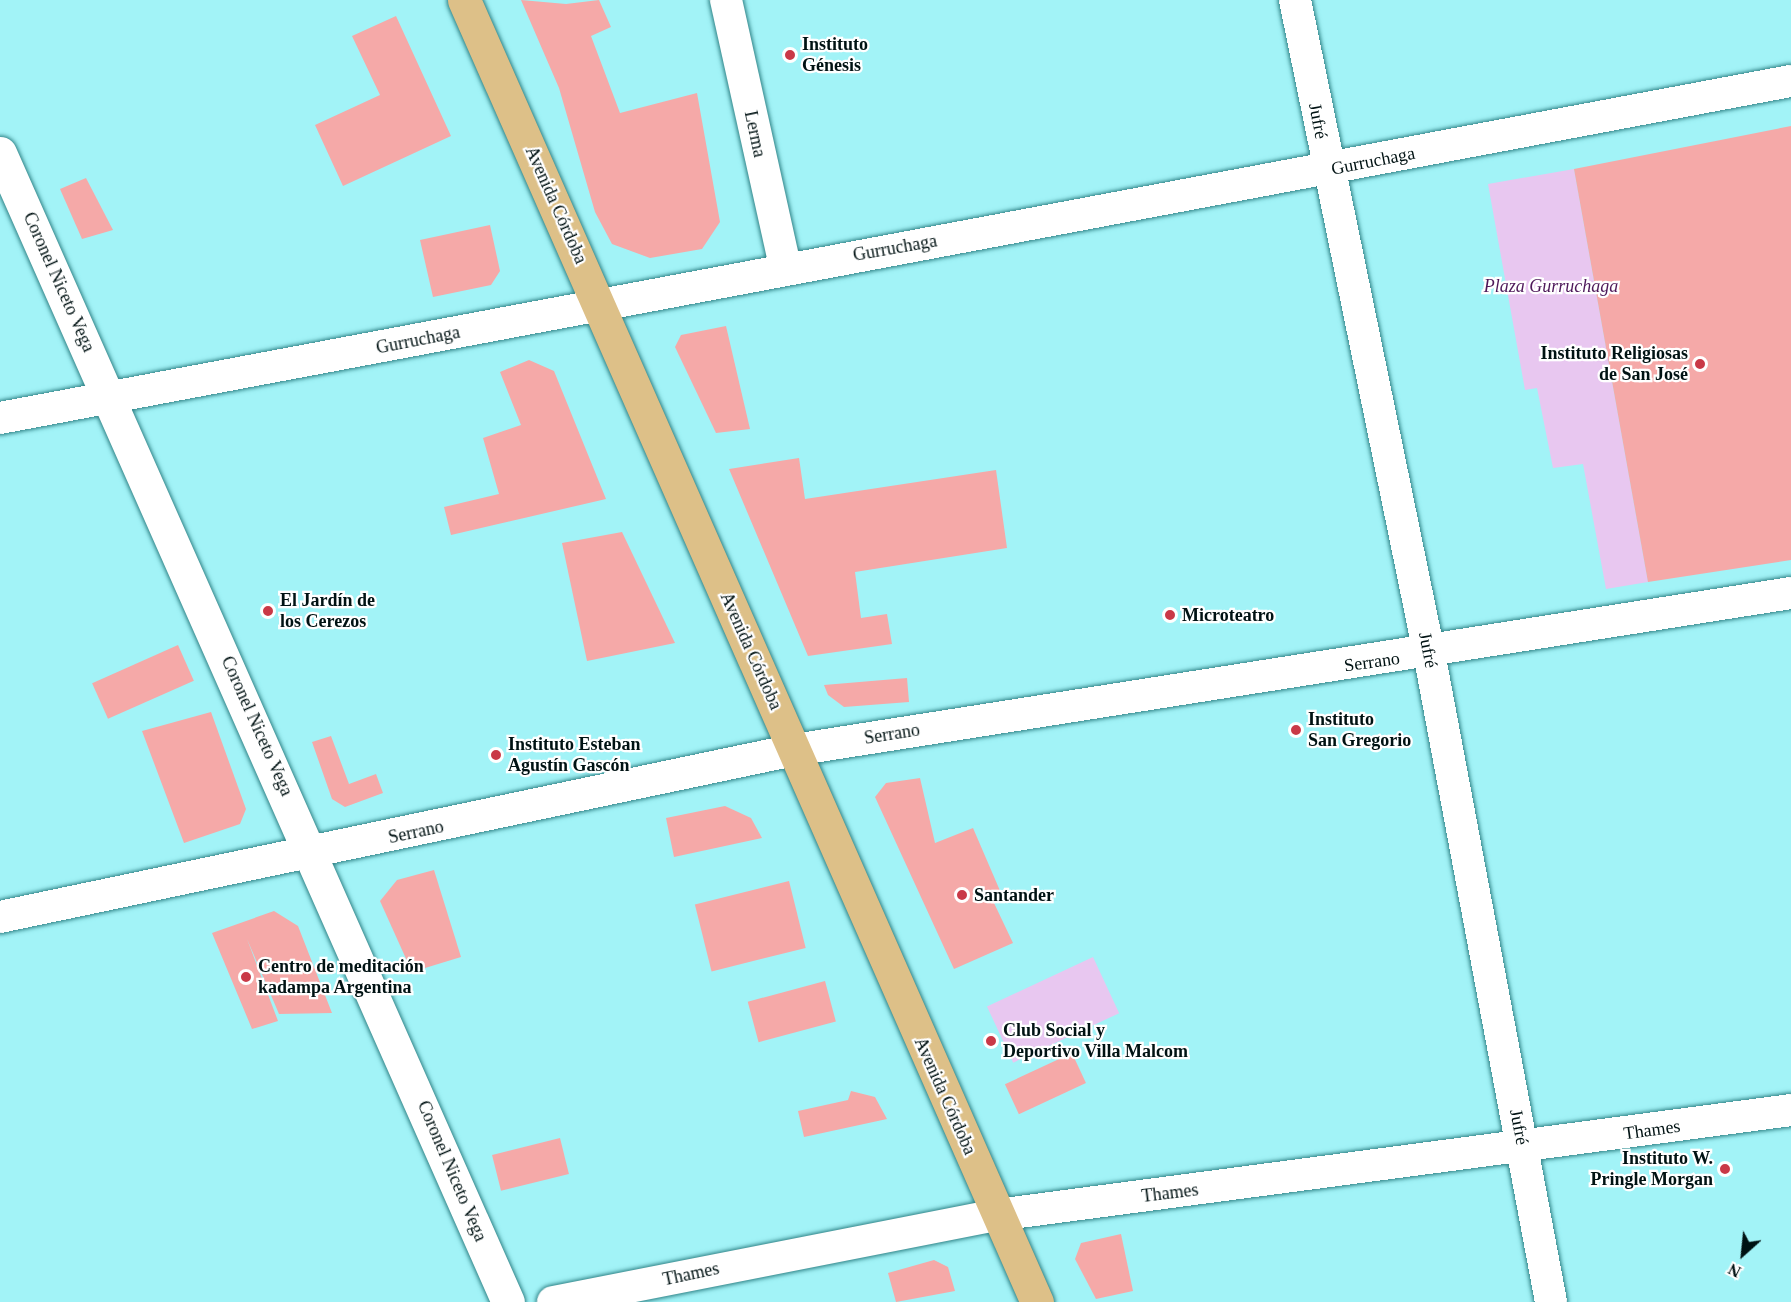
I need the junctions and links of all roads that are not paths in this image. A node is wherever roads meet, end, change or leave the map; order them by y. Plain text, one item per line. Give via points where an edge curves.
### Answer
1 (464, 0) edge
2 (726, 0) edge
3 (1295, 0) edge
4 (1791, 81) edge
5 (0, 153) edge
6 (1328, 170) junction
7 (785, 267) junction
8 (601, 306) junction
9 (111, 398) junction
10 (0, 418) edge
11 (1791, 592) edge
12 (1429, 653) junction
13 (794, 750) junction
14 (314, 854) junction
15 (0, 917) edge
16 (1791, 1110) edge
17 (1522, 1148) junction
18 (997, 1215) junction
19 (508, 1302) edge
20 (553, 1302) edge
21 (1037, 1302) edge
22 (1551, 1302) edge

1 - 8 main road, Avenida Córdoba
2 - 7 street, Lerma
3 - 6 street, Jufré
4 - 6 street, Gurruchaga
5 - 9 street, Coronel Niceto Vega
6 - 7 street, Gurruchaga
6 - 12 street, Jufré
7 - 8 street, Gurruchaga
8 - 9 street, Gurruchaga
8 - 13 main road, Avenida Córdoba
9 - 10 street, Gurruchaga
9 - 14 street, Coronel Niceto Vega
11 - 12 street, Serrano
12 - 13 street, Serrano
12 - 17 street, Jufré
13 - 14 street, Serrano
13 - 18 main road, Avenida Córdoba
14 - 15 street, Serrano
14 - 19 street, Coronel Niceto Vega
16 - 17 street, Thames
17 - 18 street, Thames
17 - 22 street, Jufré
18 - 20 street, Thames
18 - 21 main road, Avenida Córdoba

